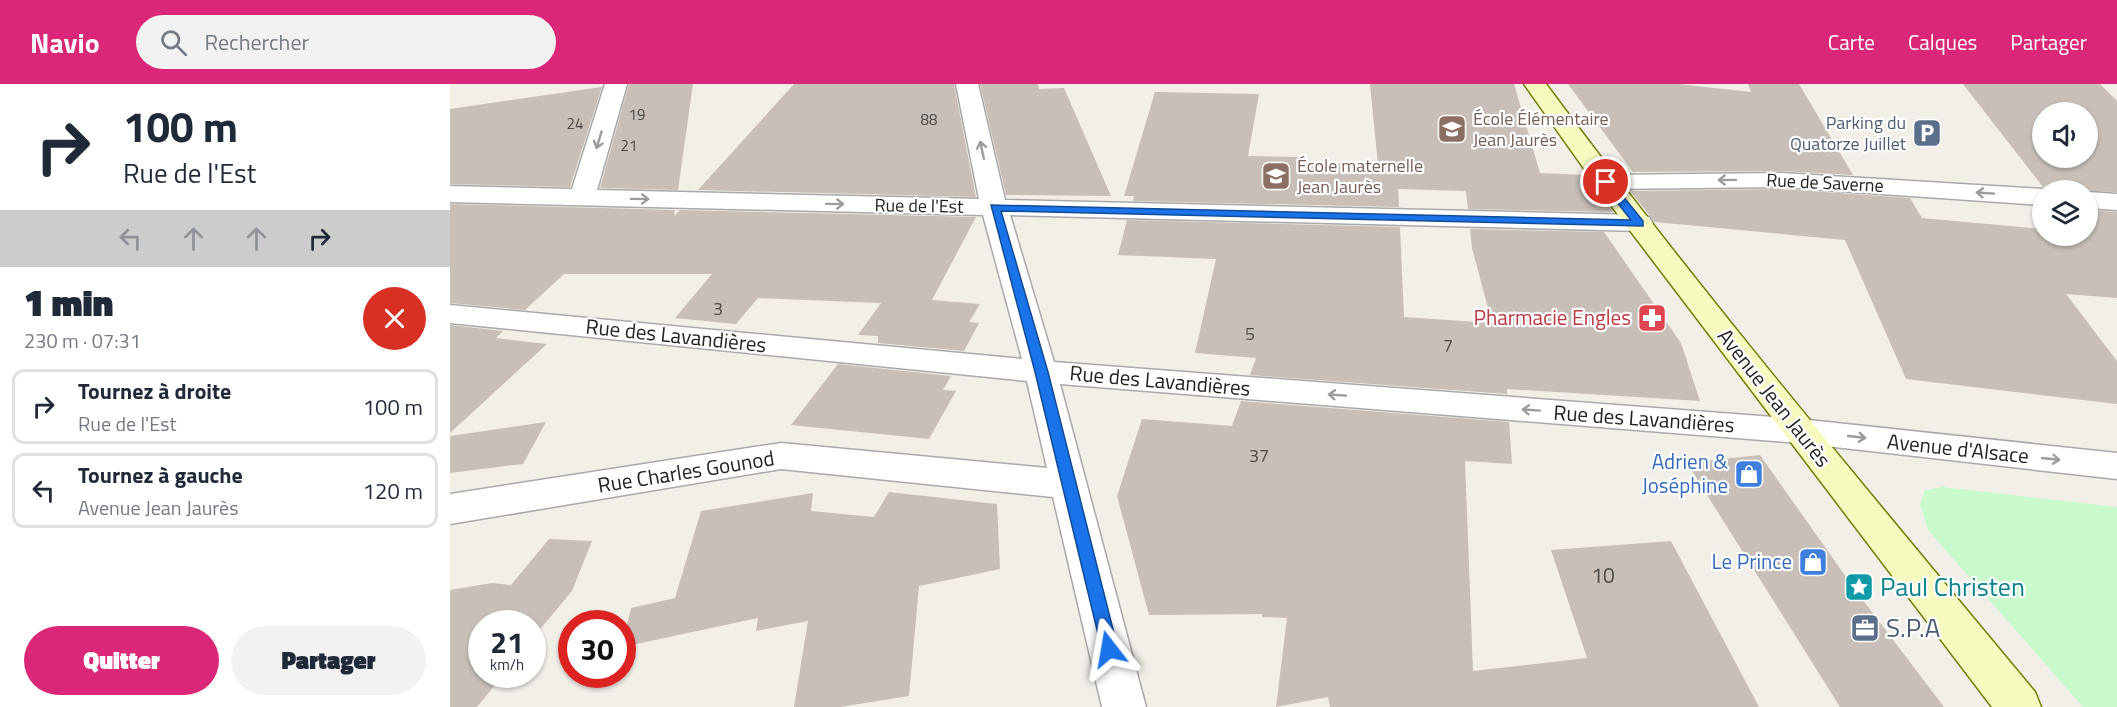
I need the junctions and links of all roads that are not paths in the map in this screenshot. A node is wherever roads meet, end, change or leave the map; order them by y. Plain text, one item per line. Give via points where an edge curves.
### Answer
1 (616, 84) edge
2 (967, 84) edge
3 (1535, 84) edge
4 (1606, 182) junction
5 (450, 194) edge
6 (2032, 196) edge
7 (582, 198) junction
8 (2098, 201) edge
9 (2117, 202) edge
10 (994, 207) junction
11 (1640, 224) junction
12 (450, 314) edge
13 (1041, 372) junction
14 (1799, 431) junction
15 (2117, 466) edge
16 (1067, 484) junction
17 (450, 509) edge
18 (1124, 707) edge
19 (2019, 707) edge

1 -> 7 street
10 -> 2 street
3 - 4 main road, Avenue Jean Jaurès
6 -> 4 street, Rue de Saverne via 1781,180
4 - 11 main road, Avenue Jean Jaurès
5 - 7 street, Rue de l'Est
7 -> 10 street, Rue de l'Est
8 - 9 street
10 - 11 street, Rue de l'Est
10 - 13 street
11 - 14 main road, Avenue Jean Jaurès
12 - 13 street, Rue des Lavandières
14 -> 13 street, Rue des Lavandières
13 - 16 street
14 -> 15 street, Avenue d'Alsace
14 - 19 main road, Avenue Jean Jaurès
16 - 17 street, Rue Charles Gounod via 781,456
16 - 18 street

